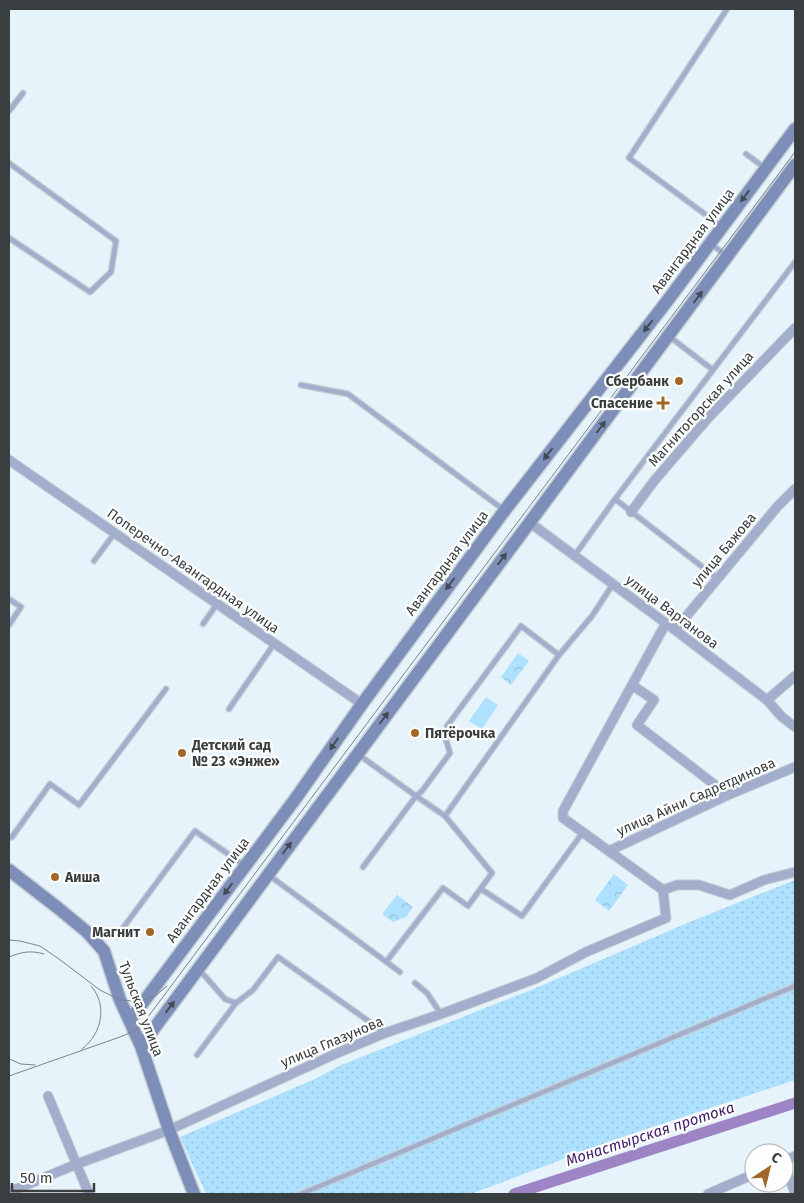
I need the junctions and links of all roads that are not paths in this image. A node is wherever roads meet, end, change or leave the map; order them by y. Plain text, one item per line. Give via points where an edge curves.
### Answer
1 (727, 9) edge
2 (23, 94) dead end
3 (9, 111) edge
4 (795, 129) edge
5 (746, 154) dead end
6 (9, 163) edge
7 (795, 165) edge
8 (766, 168) junction
9 (722, 226) junction
10 (9, 238) edge
11 (710, 243) junction
12 (728, 256) junction
13 (795, 262) edge
14 (795, 328) edge
15 (668, 336) junction
16 (713, 370) junction
17 (301, 385) dead end
18 (9, 460) edge
19 (795, 489) edge
20 (615, 499) junction
21 (505, 510) junction
22 (631, 512) junction
23 (530, 522) junction
24 (115, 533) junction
25 (574, 556) junction
26 (94, 560) dead end
27 (718, 579) junction
28 (613, 584) junction
29 (9, 599) edge
30 (218, 604) junction
31 (250, 615) dead end
32 (666, 623) junction
33 (203, 624) dead end
34 (245, 624) junction
35 (9, 625) edge
36 (675, 630) junction
37 (274, 644) junction
38 (560, 655) junction
39 (795, 676) edge
40 (632, 685) junction
41 (166, 688) dead end
42 (767, 700) junction
43 (362, 704) junction
44 (229, 708) dead end
45 (795, 727) edge
46 (358, 754) junction
47 (795, 767) edge
48 (728, 795) junction
49 (416, 796) junction
50 (445, 816) junction
51 (583, 832) junction
52 (9, 838) edge
53 (609, 851) junction
54 (245, 866) junction
55 (363, 867) dead end
56 (9, 870) edge
57 (795, 872) edge
58 (268, 875) junction
59 (481, 889) junction
60 (662, 890) junction
61 (117, 936) dead end
62 (386, 962) junction
63 (197, 970) junction
64 (400, 972) dead end
65 (415, 983) dead end
66 (795, 986) edge
67 (236, 1003) junction
68 (441, 1014) junction
69 (130, 1020) junction
70 (385, 1033) junction
71 (140, 1046) junction
72 (197, 1055) dead end
73 (48, 1096) dead end
74 (170, 1130) junction
75 (76, 1164) junction
76 (744, 1178) edge
77 (9, 1192) edge
78 (89, 1194) edge
79 (194, 1194) edge
80 (302, 1194) edge
81 (708, 1194) edge

1 - 9 lane via 629,158
2 - 3 lane
4 - 8 main road, Авангардная улица
5 - 8 lane
6 - 10 lane via 116,241 112,272 90,292
7 - 12 main road
8 -> 9 main road, Авангардная улица
9 - 11 main road, Авангардная улица
11 - 12 lane
11 -> 21 main road, Авангардная улица
15 -> 12 main road
13 - 16 lane
14 - 22 street, Магнитогорская улица via 708,417
15 - 16 lane
23 -> 15 main road
16 - 20 lane
17 - 21 lane via 348,394
18 - 24 street, Поперечно-Авангардная улица
19 - 27 street, улица Бажова
20 - 22 lane
20 - 25 lane
21 -> 43 main road, Авангардная улица
22 - 27 lane
23 - 25 street, улица Варганова
46 -> 23 main road
24 - 26 lane
24 - 30 street, Поперечно-Авангардная улица
25 - 28 street, улица Варганова
27 - 36 street, улица Бажова
28 - 32 street, улица Варганова
28 - 38 lane
29 - 35 lane via 21,607
30 - 33 lane
30 - 34 street, Поперечно-Авангардная улица
31 - 34 lane
32 - 36 street, улица Варганова
32 - 40 street
34 - 37 street, Поперечно-Авангардная улица
36 - 42 street, улица Варганова
37 - 43 street, Поперечно-Авангардная улица via 288,647
37 - 44 lane
38 - 49 lane via 522,626 447,726 446,740 450,753
38 - 50 lane
39 - 42 street
40 - 48 street via 654,700 637,725
40 - 51 street via 563,811 563,818
41 - 52 lane via 79,805 50,784
42 - 45 street, улица Варганова
43 -> 54 main road, Авангардная улица
46 - 49 lane
58 -> 46 main road
47 - 48 street, улица Айни Садретдинова
48 - 53 street, улица Айни Садретдинова
49 - 50 lane
49 - 55 lane
50 - 59 lane via 492,873
51 - 53 street
51 - 59 lane via 522,916
53 - 60 street
54 - 61 lane via 195,831
54 -> 69 main road, Авангардная улица
56 - 69 main road, Тульская улица via 98,943
57 - 60 street via 764,880 730,895 699,885 677,885
58 - 62 lane
58 - 63 main road
59 - 62 lane via 468,906 443,888
60 - 68 street, улица Глазунова via 666,918 586,952 537,978
62 - 64 lane
63 - 67 lane via 225,999
71 -> 63 main road
65 - 68 lane via 427,992
66 - 80 lane
67 - 70 lane via 253,990 278,957
67 - 72 lane
68 - 70 street, улица Глазунова
69 - 71 main road, Тульская улица
70 - 74 street, улица Глазунова
71 - 74 main road, Тульская улица
73 - 75 street
74 - 75 street, улица Глазунова
74 - 79 main road, Тульская улица
75 - 77 street, улица Глазунова
75 - 78 street
76 - 81 street

